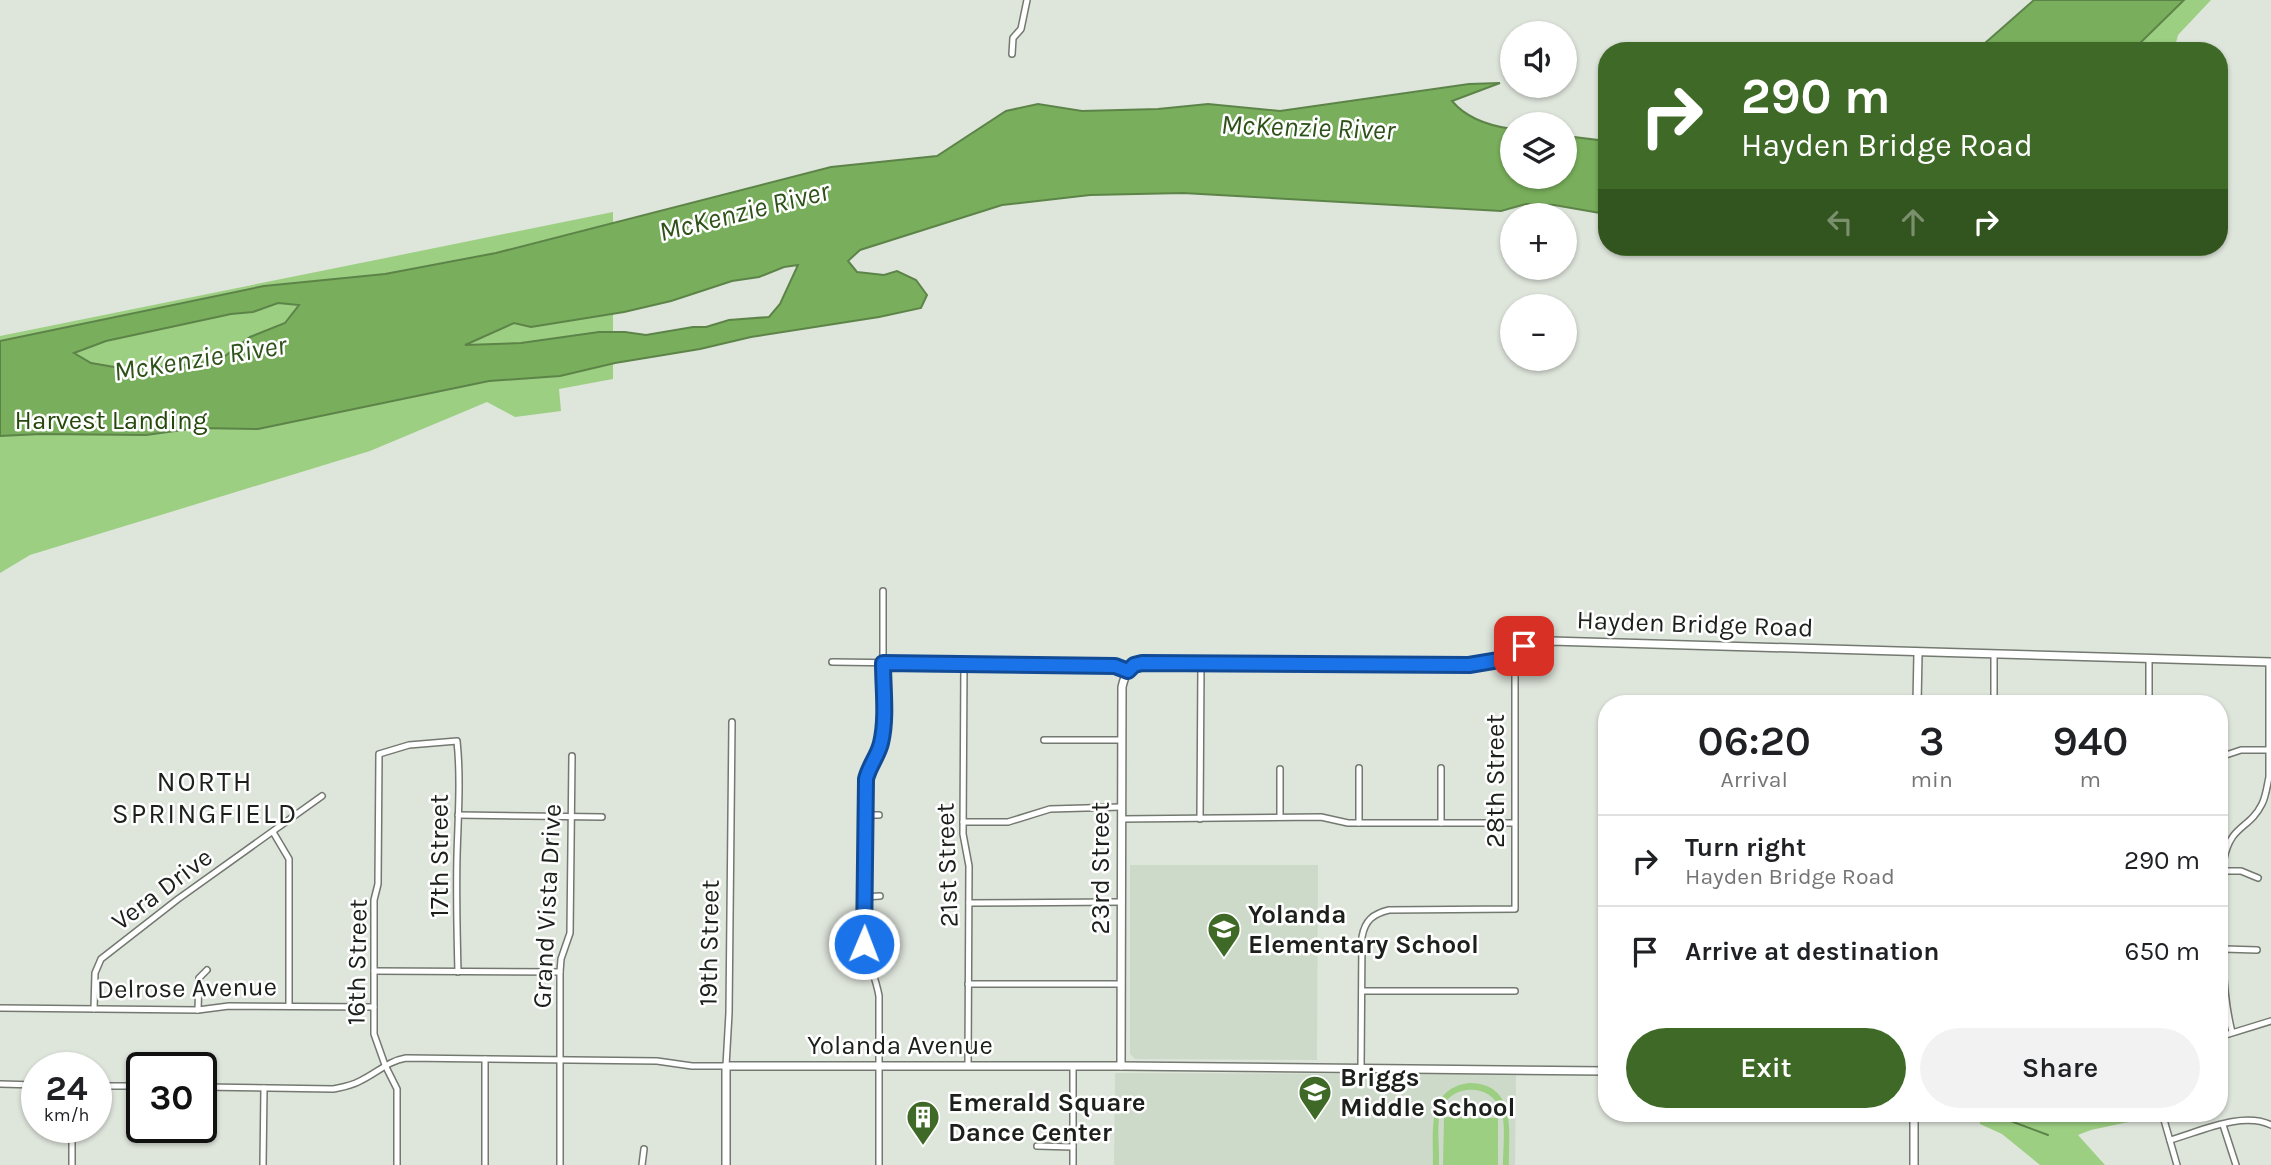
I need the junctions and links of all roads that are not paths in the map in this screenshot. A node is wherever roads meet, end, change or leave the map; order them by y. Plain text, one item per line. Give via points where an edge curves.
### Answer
1 (1027, 0) edge
2 (1012, 54) dead end
3 (883, 591) dead end
4 (1918, 653) junction
5 (1510, 654) junction
6 (1994, 654) junction
7 (2149, 658) junction
8 (2270, 662) edge
9 (832, 663) dead end
10 (883, 663) junction
11 (964, 663) junction
12 (1201, 664) junction
13 (1128, 671) junction
14 (1917, 695) edge
15 (1994, 695) edge
16 (2149, 695) edge
17 (732, 722) dead end
18 (1044, 740) dead end
19 (1122, 740) junction
20 (2268, 750) junction
21 (379, 754) joint
22 (2228, 754) edge
23 (572, 756) dead end
24 (1359, 768) dead end
25 (1441, 768) dead end
26 (1280, 769) dead end
27 (322, 796) dead end
28 (1121, 807) junction
29 (458, 815) junction
30 (865, 815) junction
31 (879, 815) dead end
32 (572, 817) junction
33 (602, 817) dead end
34 (1280, 817) junction
35 (1121, 819) junction
36 (1200, 819) junction
37 (963, 822) junction
38 (1359, 823) junction
39 (1441, 823) junction
40 (1514, 823) junction
41 (273, 832) junction
42 (2228, 843) edge
43 (2228, 871) edge
44 (2258, 878) dead end
45 (880, 896) dead end
46 (865, 897) junction
47 (1121, 902) junction
48 (969, 903) junction
49 (2228, 949) edge
50 (2257, 950) dead end
51 (206, 970) dead end
52 (374, 971) junction
53 (458, 972) junction
54 (560, 972) junction
55 (968, 984) junction
56 (1121, 984) junction
57 (1362, 991) junction
58 (1515, 991) dead end
59 (289, 1006) junction
60 (374, 1007) junction
61 (0, 1008) edge
62 (94, 1009) junction
63 (198, 1010) junction
64 (2228, 1015) edge
65 (2271, 1021) edge
66 (2232, 1032) junction
67 (2228, 1034) edge
68 (485, 1059) junction
69 (560, 1059) junction
70 (385, 1065) junction
71 (726, 1066) junction
72 (968, 1066) junction
73 (1073, 1066) junction
74 (1121, 1066) junction
75 (879, 1067) junction
76 (1361, 1068) junction
77 (1598, 1070) edge
78 (0, 1084) edge
79 (21, 1085) edge
80 (217, 1087) edge
81 (264, 1088) junction
82 (1914, 1122) edge
83 (2165, 1122) edge
84 (2223, 1125) junction
85 (2271, 1125) edge
86 (2170, 1140) junction
87 (72, 1143) edge
88 (1037, 1146) dead end
89 (1073, 1147) junction
90 (644, 1149) dead end
91 (72, 1165) edge
92 (263, 1165) edge
93 (397, 1165) edge
94 (485, 1165) edge
95 (560, 1165) edge
96 (642, 1165) edge
97 (726, 1165) edge
98 (879, 1165) edge
99 (1073, 1165) edge
100 (1914, 1165) edge
101 (2177, 1165) edge
102 (2236, 1165) edge

1 - 2 street
3 - 10 street
4 - 5 street, Hayden Bridge Road via 1550,641
4 - 6 street, Hayden Bridge Road
4 - 14 street
5 - 12 street, Hayden Bridge Road via 1469,665
5 - 40 street, 28th Street via 1515,667
6 - 7 street, Hayden Bridge Road
6 - 15 street
7 - 8 street, Hayden Bridge Road
7 - 16 street
8 - 20 street
9 - 10 street, Hayden Bridge Road
10 - 11 street, Hayden Bridge Road
10 - 30 street via 883,733 868,769
11 - 13 street, Hayden Bridge Road via 1115,666
11 - 37 street, 21st Street
12 - 13 street, Hayden Bridge Road via 1142,663
12 - 36 street
13 - 19 street, 23rd Street via 1122,687
17 - 71 street, 19th Street
18 - 19 street
19 - 28 street, 23rd Street
20 - 22 street
20 - 42 street via 2269,777 2262,804
21 - 29 street, 17th Street via 409,745 457,741
21 - 52 street, 16th Street
23 - 32 street, Grand Vista Drive
24 - 38 street
25 - 39 street
26 - 34 street
27 - 41 street, Vera Drive
28 - 35 street, 23rd Street
28 - 37 street via 1063,807 1008,822
29 - 32 street
29 - 53 street, 17th Street
30 - 31 street
30 - 46 street
32 - 33 street
32 - 54 street, Grand Vista Drive via 570,933
34 - 36 street
34 - 38 street
35 - 36 street
35 - 47 street, 23rd Street
37 - 48 street, 21st Street
38 - 39 street
39 - 40 street
40 - 57 street, 28th Street via 1515,909 1378,913 1368,920 1362,937
41 - 59 street via 289,859
41 - 62 street, Vera Drive via 101,960 95,973
43 - 44 street
45 - 46 street
46 - 75 street via 864,944 879,996
47 - 48 street
47 - 56 street, 23rd Street
48 - 55 street, 21st Street
49 - 50 street
51 - 63 street via 199,978
52 - 53 street
52 - 60 street, 16th Street
53 - 54 street
54 - 69 street, Grand Vista Drive
55 - 56 street
55 - 72 street, 21st Street
56 - 74 street, 23rd Street
57 - 58 street
57 - 76 street
59 - 60 street, Delrose Avenue
59 - 63 street, Delrose Avenue
60 - 70 street, 16th Street via 374,1034
61 - 62 street, Delrose Avenue
62 - 63 street, Delrose Avenue
64 - 66 street
65 - 66 street
66 - 67 street
68 - 69 street, Yolanda Avenue
68 - 70 street, Yolanda Avenue via 406,1058
68 - 94 street
69 - 71 street, Yolanda Avenue
69 - 95 street, Grand Vista Drive
70 - 81 street, Yolanda Avenue via 348,1087
70 - 93 street, 16th Street via 399,1103
71 - 75 street, Yolanda Avenue
71 - 97 street, 19th Street
72 - 73 street, Yolanda Avenue
72 - 75 street, Yolanda Avenue
73 - 74 street, Yolanda Avenue
73 - 89 street
74 - 76 street, Yolanda Avenue
75 - 98 street
76 - 77 street, Yolanda Avenue
78 - 79 street
80 - 81 street, Yolanda Avenue
81 - 92 street
82 - 100 street
83 - 86 street
84 - 85 street via 2241,1120
84 - 86 street
84 - 102 street
86 - 101 street
87 - 91 street
88 - 89 street
89 - 99 street
90 - 96 street

